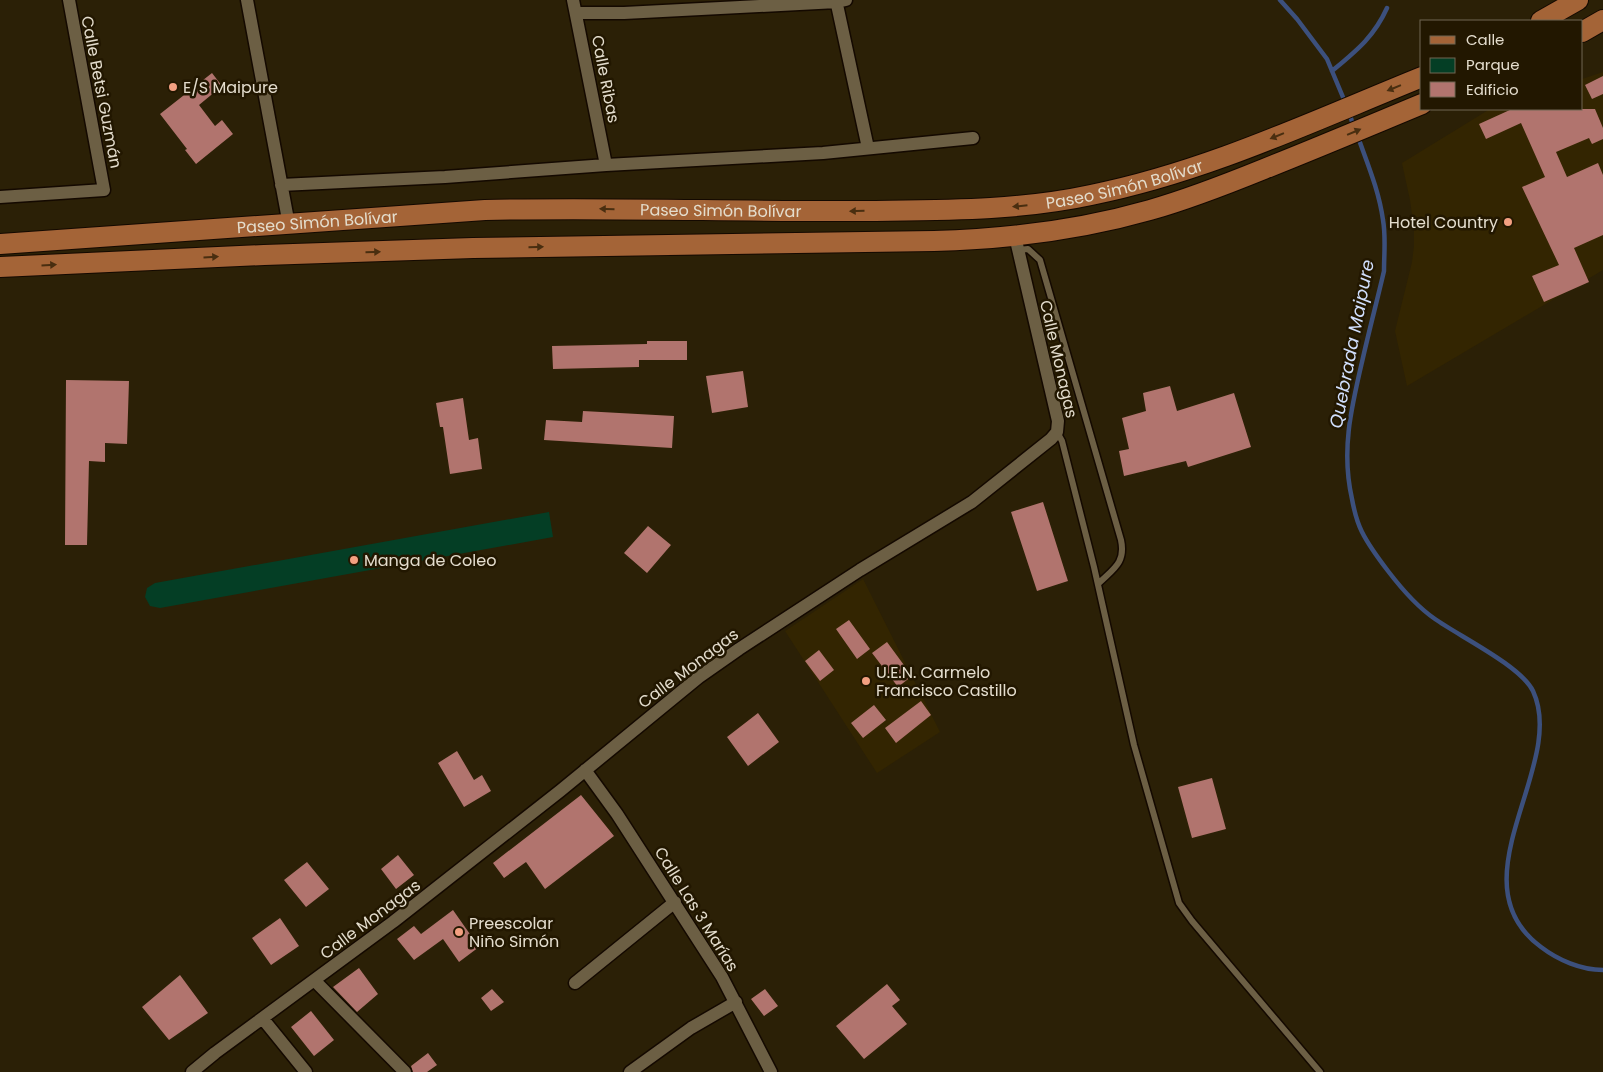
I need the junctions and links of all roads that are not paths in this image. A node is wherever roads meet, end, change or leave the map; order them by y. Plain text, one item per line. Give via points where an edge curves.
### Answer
1 (69, 0) edge
2 (247, 0) edge
3 (574, 0) edge
4 (1578, 0) edge
5 (840, 1) edge
6 (576, 13) junction
7 (1543, 20) edge
8 (1603, 20) edge
9 (1583, 31) edge
10 (1420, 78) edge
11 (1420, 105) edge
12 (973, 138) dead end
13 (868, 148) junction
14 (606, 165) junction
15 (281, 185) junction
16 (0, 197) edge
17 (289, 225) junction
18 (1016, 243) junction
19 (0, 244) edge
20 (0, 267) edge
21 (1057, 432) junction
22 (1098, 584) junction
23 (585, 770) junction
24 (675, 902) junction
25 (315, 981) junction
26 (576, 983) dead end
27 (736, 1002) junction
28 (263, 1019) junction
29 (192, 1072) edge
30 (306, 1072) edge
31 (405, 1072) edge
32 (630, 1072) edge
33 (771, 1072) edge
34 (1320, 1072) edge

1 - 16 street, Calle Betsi Guzmán via 104,190
2 - 15 street
3 - 6 street, Calle Ribas
4 - 7 main road
5 - 6 street
5 - 13 street
6 - 14 street, Calle Ribas
8 - 9 main road
10 -> 17 main road, Paseo Simón Bolívar via 1218,160 1163,178 1043,204 1002,208 782,212 485,210
18 -> 11 main road, Paseo Simón Bolívar via 1150,210 1216,188
12 - 13 street
13 - 14 street
14 - 15 street
15 - 17 street
17 - 19 main road, Paseo Simón Bolívar
20 -> 18 main road, Paseo Simón Bolívar via 473,248 972,240
18 - 21 street, Calle Monagas via 1058,422
18 - 22 lane via 1040,260 1124,551 1120,562
21 - 22 lane via 1061,437
21 - 23 street, Calle Monagas via 972,502 860,570 699,677
22 - 34 lane via 1134,745 1180,903
23 - 24 street, Calle Las 3 Marías
23 - 25 street, Calle Monagas
24 - 26 street
24 - 27 street, Calle Las 3 Marías
25 - 28 street, Calle Monagas
25 - 31 street
27 - 32 street via 691,1028
27 - 33 street, Calle Las 3 Marías
28 - 29 street, Calle Monagas
28 - 30 street

